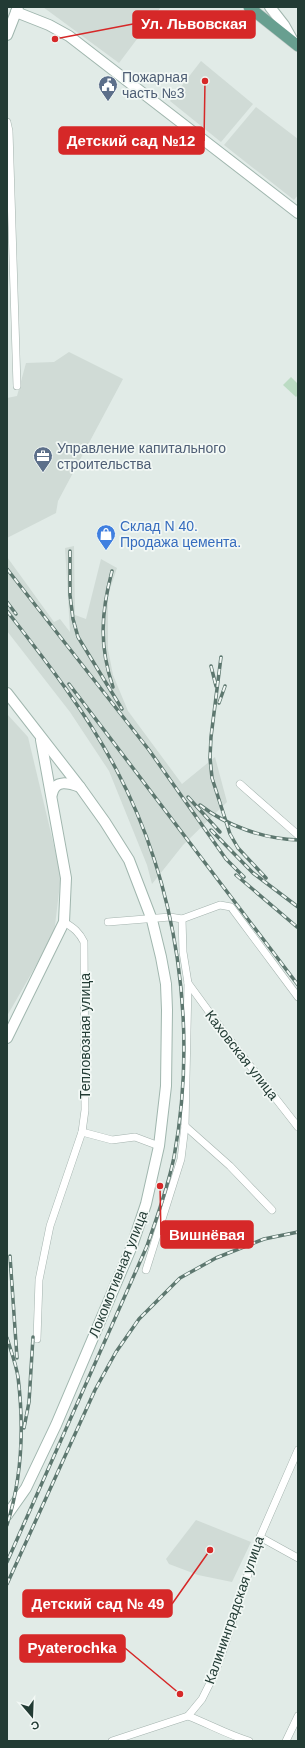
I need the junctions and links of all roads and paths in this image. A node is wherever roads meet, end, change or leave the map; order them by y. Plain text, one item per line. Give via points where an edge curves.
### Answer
1 (249, 7) edge
2 (271, 8) edge
3 (17, 10) edge
4 (265, 19) junction
5 (7, 35) edge
6 (296, 44) edge
7 (7, 122) edge
8 (298, 213) edge
9 (17, 386) dead end
10 (7, 693) edge
11 (41, 737) junction
12 (240, 784) dead end
13 (80, 787) junction
14 (52, 794) junction
15 (298, 835) edge
16 (182, 919) junction
17 (152, 920) junction
18 (64, 922) junction
19 (108, 922) dead end
20 (188, 983) junction
21 (298, 997) edge
22 (7, 1038) edge
23 (185, 1126) junction
24 (298, 1127) edge
25 (82, 1132) junction
26 (159, 1146) junction
27 (272, 1210) dead end
28 (146, 1270) dead end
29 (37, 1339) dead end
30 (298, 1450) edge
31 (7, 1515) edge
32 (260, 1537) junction
33 (298, 1558) edge
34 (188, 1716) junction
35 (298, 1716) edge
36 (112, 1741) edge
37 (249, 1741) edge
38 (286, 1741) edge

1 - 4 main road
2 - 4 street via 271,14
2 - 6 street
3 - 5 street
3 - 8 street via 69,36
4 - 6 main road
7 - 9 street
10 - 11 street, Локомотивная улица
11 - 13 street, Локомотивная улица
11 - 14 street
12 - 15 street
13 - 14 street via 62,783 55,787
13 - 17 street, Локомотивная улица via 129,860
14 - 18 street via 66,878
16 - 17 street
16 - 20 street via 183,952
16 - 21 street via 220,905 231,907
17 - 19 street
17 - 26 street, Локомотивная улица via 164,971 167,999 166,1086
18 - 22 street
18 - 25 street, Тепловозная улица via 75,928 84,942 85,1110
20 - 23 street
20 - 24 street, Каховская улица
23 - 27 street via 230,1166
23 - 28 street via 181,1159
25 - 26 street via 112,1140 135,1137
25 - 29 street, Тепловозная улица via 50,1226 39,1280
26 - 31 street, Локомотивная улица via 146,1204 132,1246 56,1425 26,1488
30 - 32 street, Калининградская улица
32 - 33 street
32 - 34 street, Калининградская улица via 215,1672 202,1699
34 - 36 street
34 - 37 street via 229,1735
35 - 38 street

